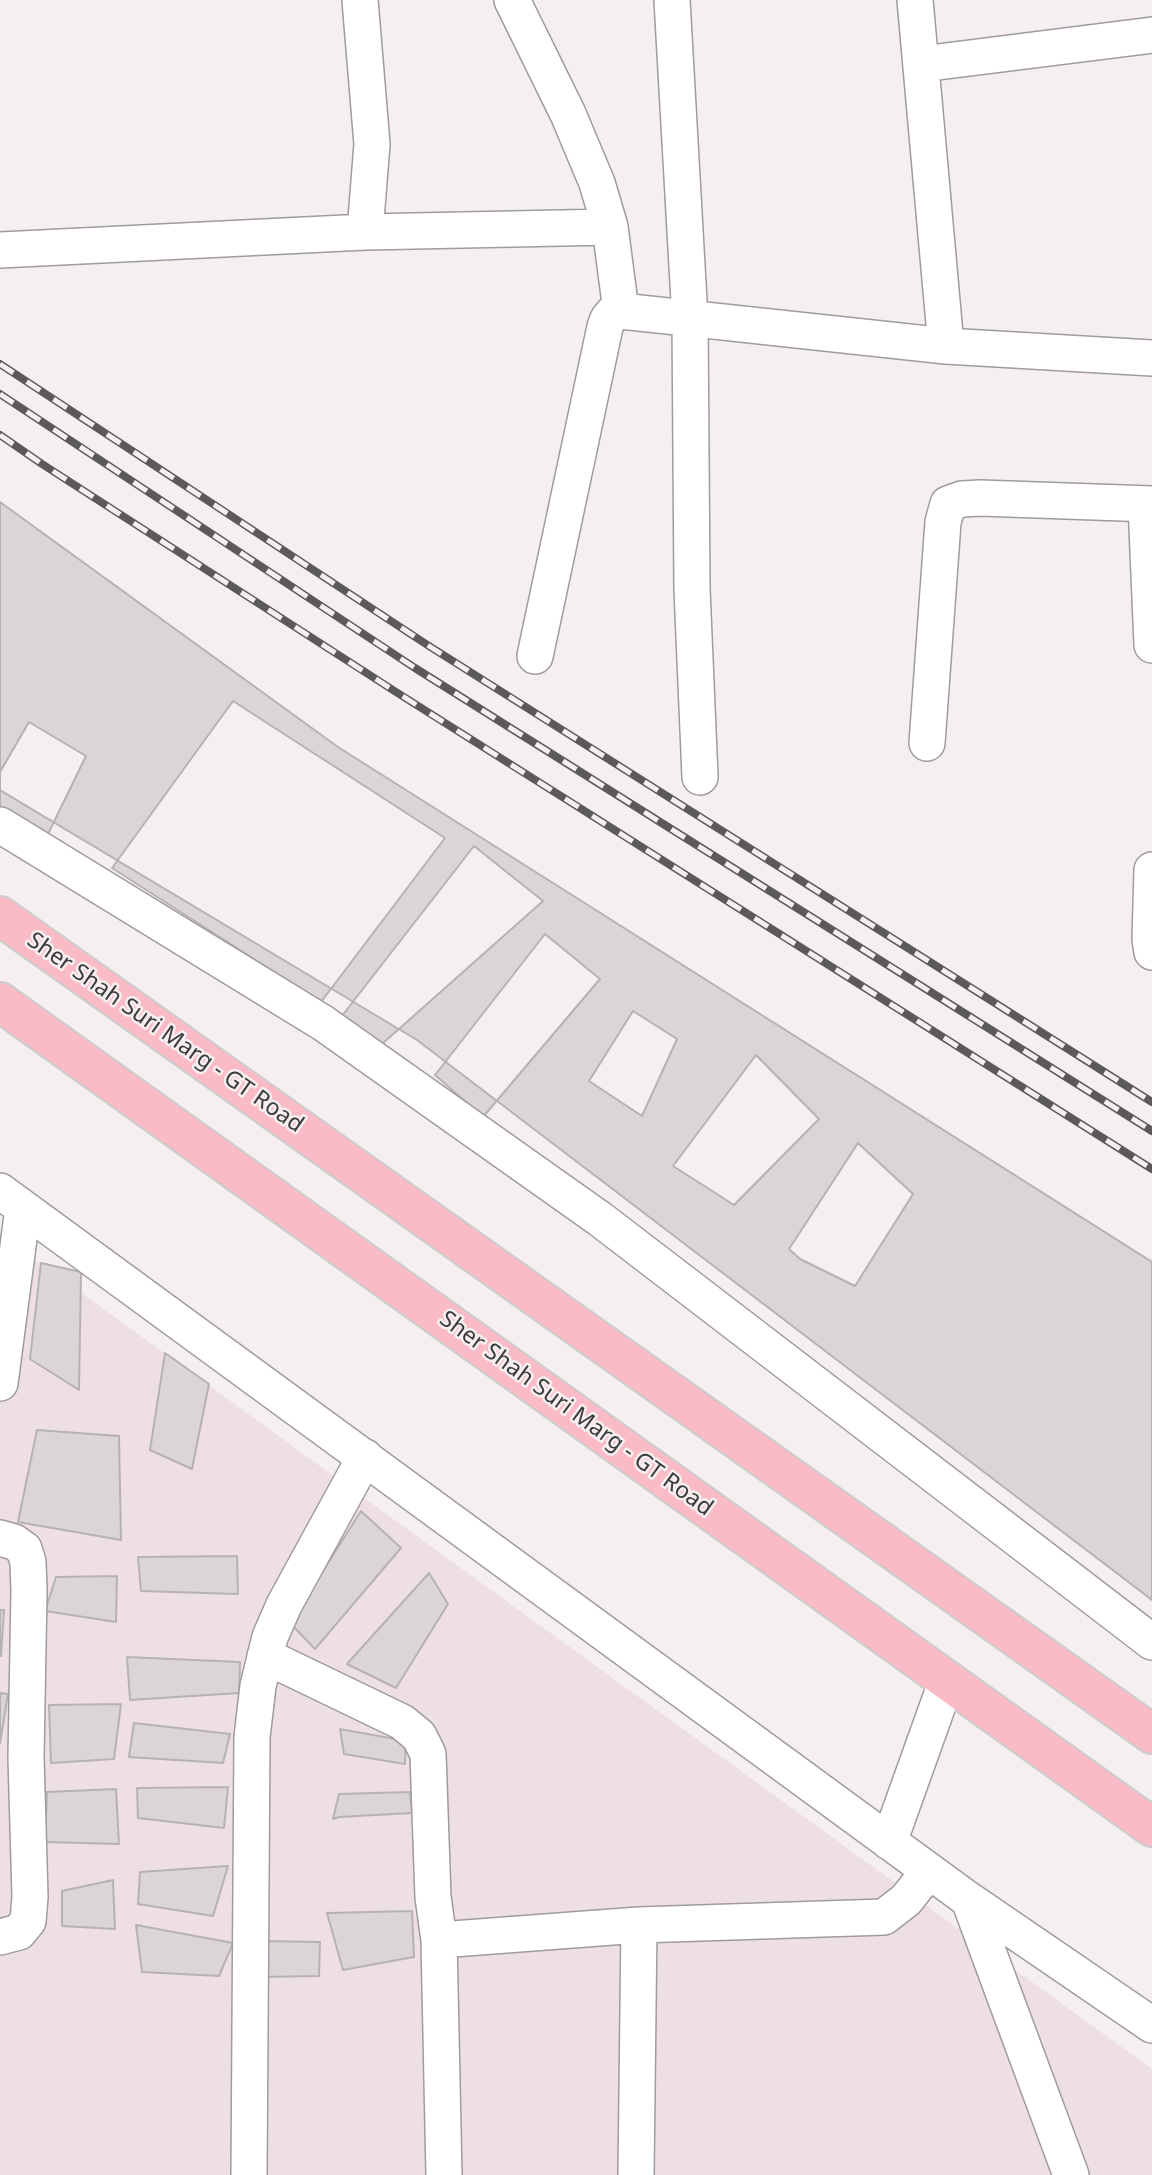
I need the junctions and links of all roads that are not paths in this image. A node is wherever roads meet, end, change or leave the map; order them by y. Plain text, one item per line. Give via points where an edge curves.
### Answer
1 (360, 0) edge
2 (512, 0) edge
3 (672, 0) edge
4 (915, 0) edge
5 (1152, 35) edge
6 (922, 64) junction
7 (610, 227) junction
8 (365, 233) junction
9 (0, 250) edge
10 (621, 311) junction
11 (690, 319) junction
12 (946, 346) junction
13 (1152, 358) edge
14 (1149, 504) edge
15 (1152, 645) edge
16 (535, 656) dead end
17 (927, 743) dead end
18 (699, 776) dead end
19 (0, 825) edge
20 (1152, 870) edge
21 (0, 916) edge
22 (1152, 952) edge
23 (0, 1002) edge
24 (12, 1199) edge
25 (0, 1383) edge
26 (365, 1458) junction
27 (0, 1538) edge
28 (1152, 1642) edge
29 (265, 1656) junction
30 (947, 1680) junction
31 (1152, 1734) edge
32 (13, 1757) edge
33 (1152, 1826) edge
34 (889, 1842) junction
35 (929, 1871) junction
36 (969, 1900) junction
37 (639, 1925) junction
38 (0, 1937) edge
39 (439, 1940) junction
40 (1152, 2025) edge
41 (249, 2175) edge
42 (444, 2175) edge
43 (636, 2175) edge
44 (1071, 2175) edge

1 - 8 street via 372,144
2 - 7 street via 568,114
3 - 11 street
4 - 6 street
5 - 6 street
6 - 12 street
7 - 8 street
7 - 10 street
8 - 9 street
10 - 11 street
10 - 16 street via 613,313 605,327
11 - 12 street
11 - 18 street
12 - 13 street
14 - 15 street
14 - 17 street via 980,498 948,504
19 - 28 street via 323,1023 600,1219
20 - 22 street
21 - 31 main road, Sher Shah Suri Marg - GT Road
23 - 30 main road, Sher Shah Suri Marg - GT Road
24 - 25 street
24 - 26 street
26 - 29 street via 284,1605
26 - 34 street
27 - 32 street via 24,1549 30,1591
29 - 39 street via 402,1722 419,1736 428,1754
29 - 41 street via 252,1737
30 - 33 main road, Sher Shah Suri Marg - GT Road
30 - 34 street
32 - 38 street via 30,1897 28,1921 19,1932
34 - 35 street
35 - 36 street
35 - 37 street via 906,1900 884,1917
36 - 40 street
36 - 44 street
37 - 39 street
37 - 43 street
39 - 42 street

